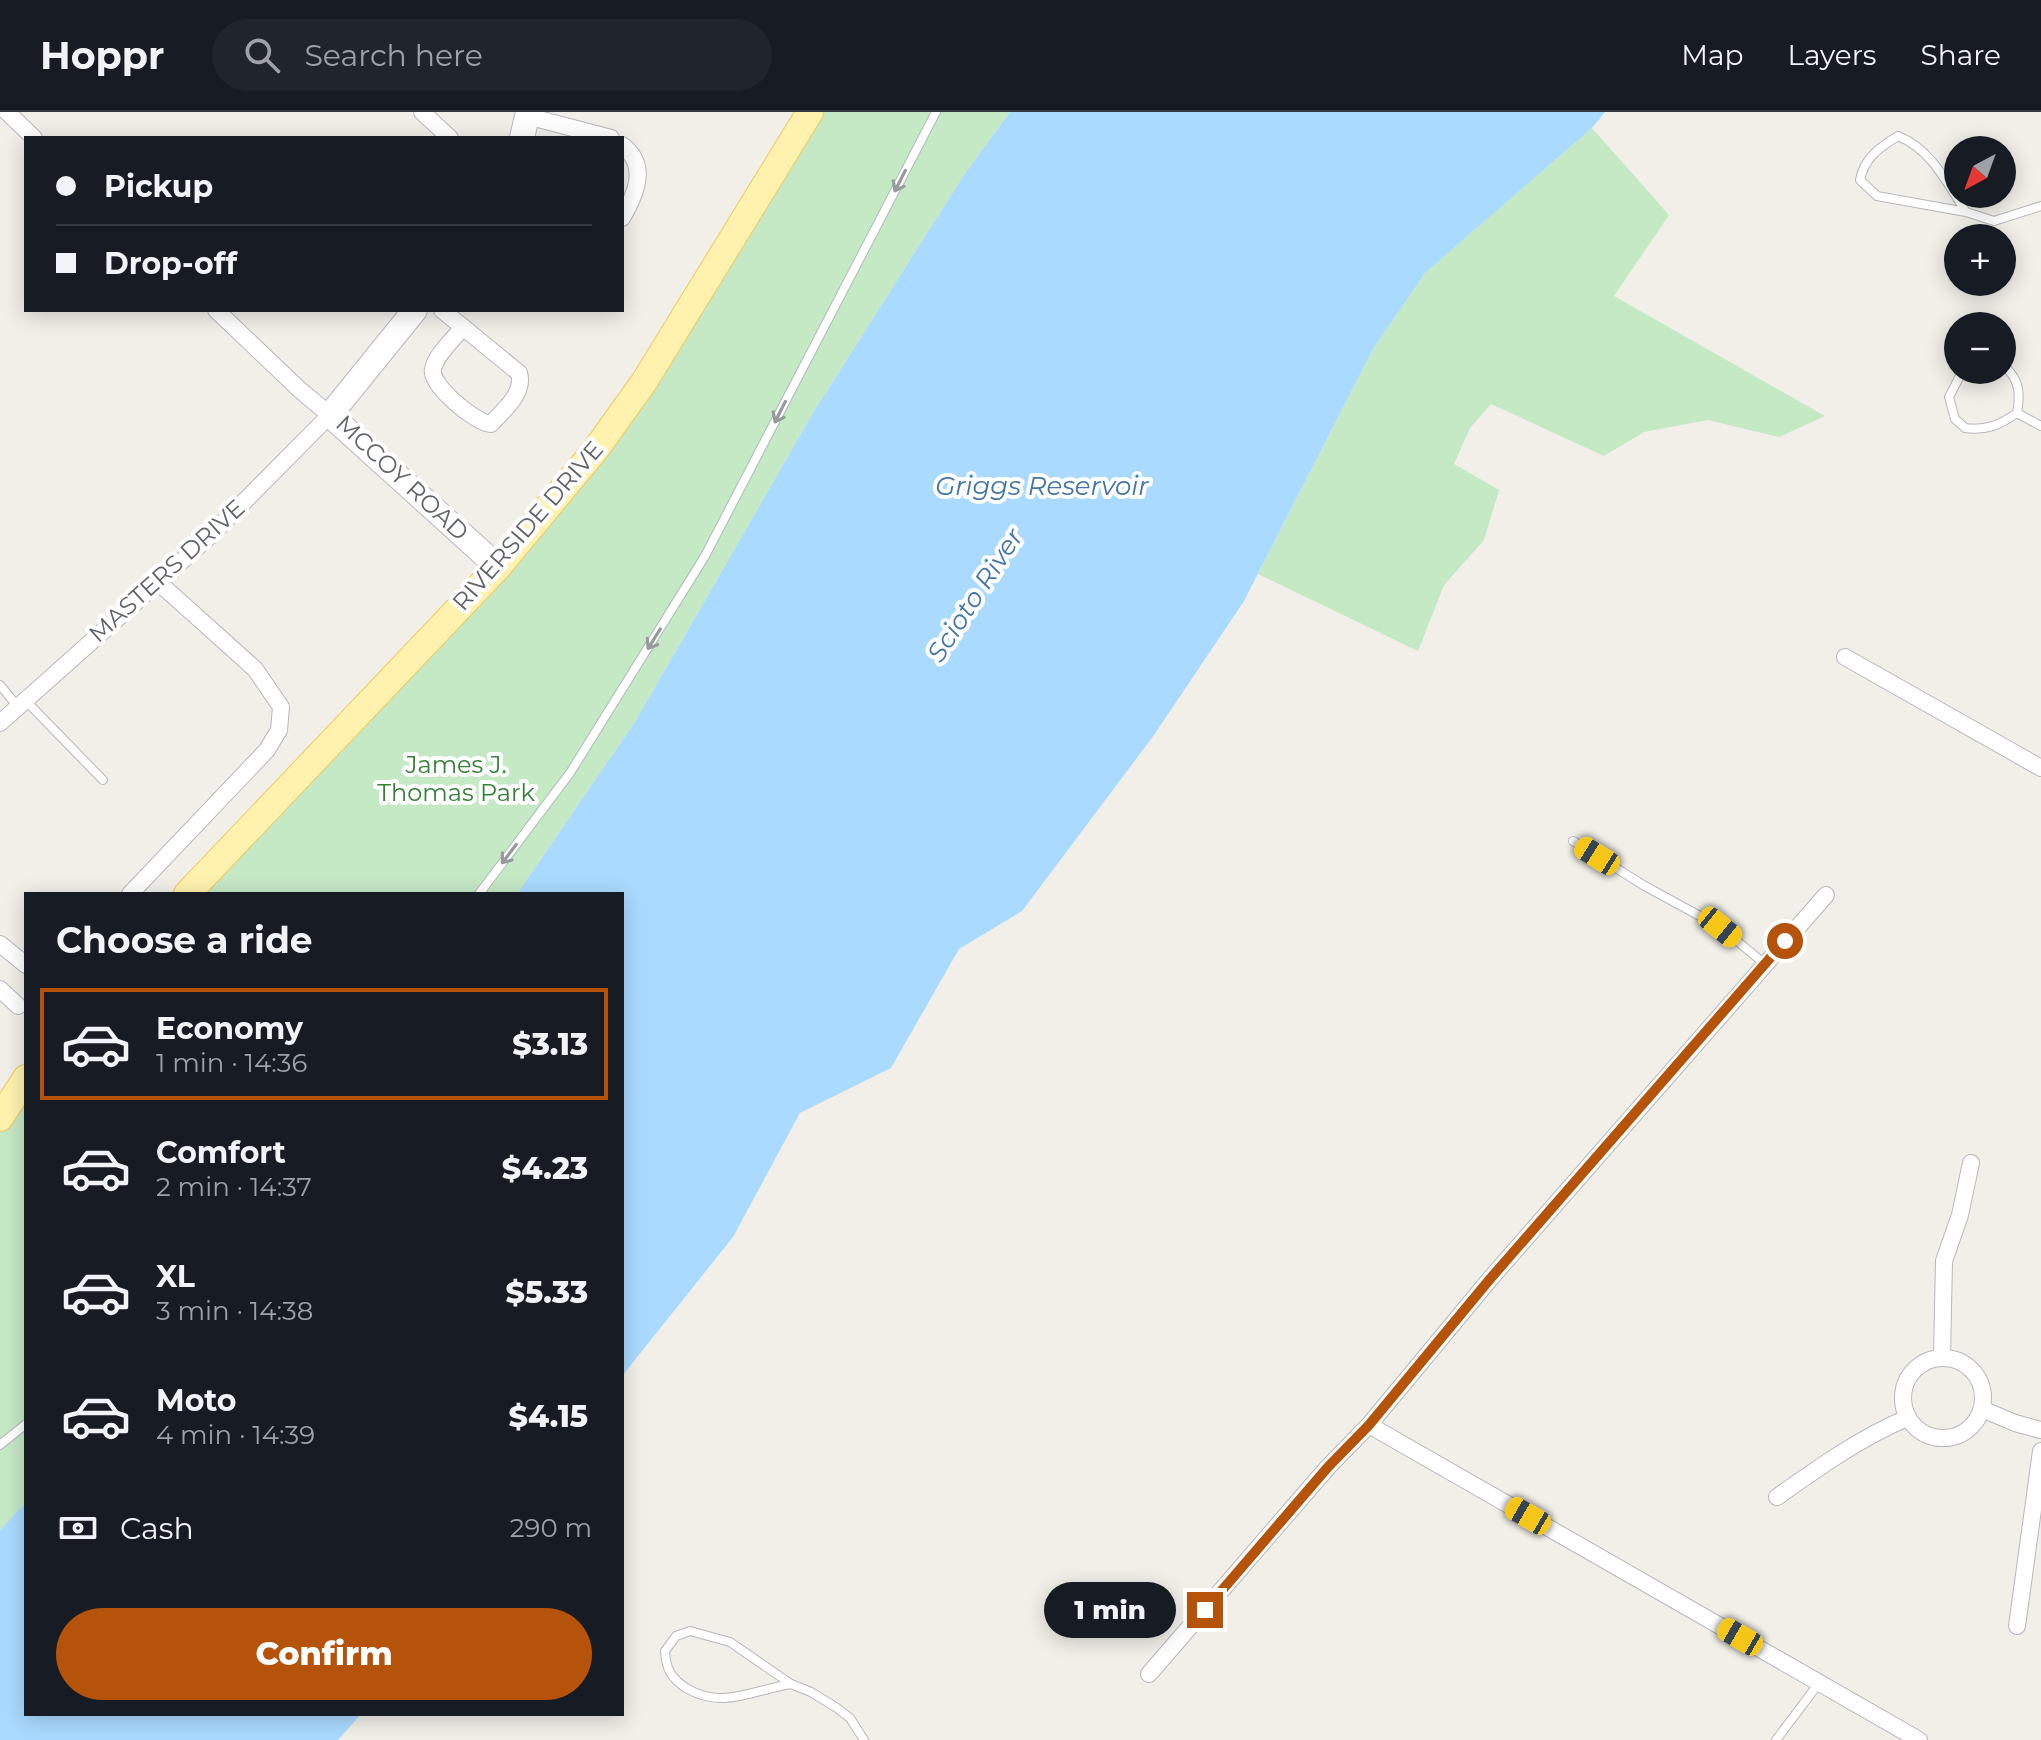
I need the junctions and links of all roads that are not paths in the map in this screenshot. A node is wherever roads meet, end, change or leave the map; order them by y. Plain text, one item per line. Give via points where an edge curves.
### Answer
1 (7, 112) edge
2 (422, 112) edge
3 (810, 112) edge
4 (936, 112) edge
5 (526, 122) edge
6 (32, 136) edge
7 (448, 136) edge
8 (600, 136) edge
9 (624, 147) edge
10 (2041, 206) edge
11 (1966, 212) junction
12 (624, 215) edge
13 (218, 312) edge
14 (413, 312) edge
15 (444, 312) edge
16 (463, 327) junction
17 (2016, 379) edge
18 (1956, 384) edge
19 (2017, 413) junction
20 (330, 415) junction
21 (2041, 426) edge
22 (498, 567) junction
23 (158, 582) junction
24 (1845, 657) dead end
25 (0, 685) edge
26 (22, 703) junction
27 (0, 723) edge
28 (2041, 768) edge
29 (103, 780) dead end
30 (1573, 841) dead end
31 (132, 892) edge
32 (189, 892) edge
33 (481, 892) edge
34 (1826, 895) dead end
35 (0, 944) edge
36 (24, 963) edge
37 (1765, 964) junction
38 (0, 989) edge
39 (18, 1006) dead end
40 (24, 1081) edge
41 (0, 1118) edge
42 (1971, 1163) dead end
43 (1942, 1357) junction
44 (1982, 1409) junction
45 (1907, 1418) junction
46 (1369, 1425) junction
47 (24, 1426) edge
48 (2041, 1430) edge
49 (0, 1445) edge
50 (2041, 1451) edge
51 (1777, 1497) dead end
52 (2017, 1626) dead end
53 (1149, 1674) dead end
54 (1819, 1683) junction
55 (791, 1684) junction
56 (864, 1740) edge
57 (1776, 1740) edge
58 (1919, 1740) edge

1 - 6 street
2 - 7 street
3 - 22 main road, RIVERSIDE DRIVE via 644,382
4 -> 33 lane via 705,556 570,773
5 - 8 street
9 - 12 street via 638,166 635,196
10 - 11 lane via 1994,221
11 - 11 lane via 1877,196 1860,180 1861,172 1875,151 1898,136 1913,142 1932,161
13 - 20 street
14 - 20 main road, MCCOY ROAD
15 - 16 street
16 - 16 street via 519,373 518,392 491,424 472,416 433,377 433,368
17 - 19 lane
18 - 19 lane via 1949,397 1955,419 1965,428 1989,428
19 - 21 lane
20 - 22 main road, MCCOY ROAD
20 - 23 street, MASTERS DRIVE
22 - 32 main road, RIVERSIDE DRIVE
23 - 26 street, MASTERS DRIVE
23 - 31 street via 255,669 281,707 279,730 267,750
24 - 28 street
25 - 26 lane
26 - 27 street, MASTERS DRIVE
26 - 29 lane
30 - 37 lane via 1720,927
34 - 37 street
35 - 36 street
37 - 46 street
38 - 39 street
40 - 41 main road
42 - 43 street via 1944,1261
43 - 44 street via 1955,1359 1975,1374
43 - 45 street via 1920,1364 1905,1383
44 - 45 street via 1969,1429 1948,1438 1925,1435
44 - 48 street
45 - 51 street
46 - 53 street
46 - 54 street
47 - 49 lane
50 - 52 street
54 - 57 lane
54 - 58 street
55 - 55 lane via 716,1700 675,1681 665,1651 676,1636 690,1631 713,1636 751,1654
55 - 56 lane via 837,1708

